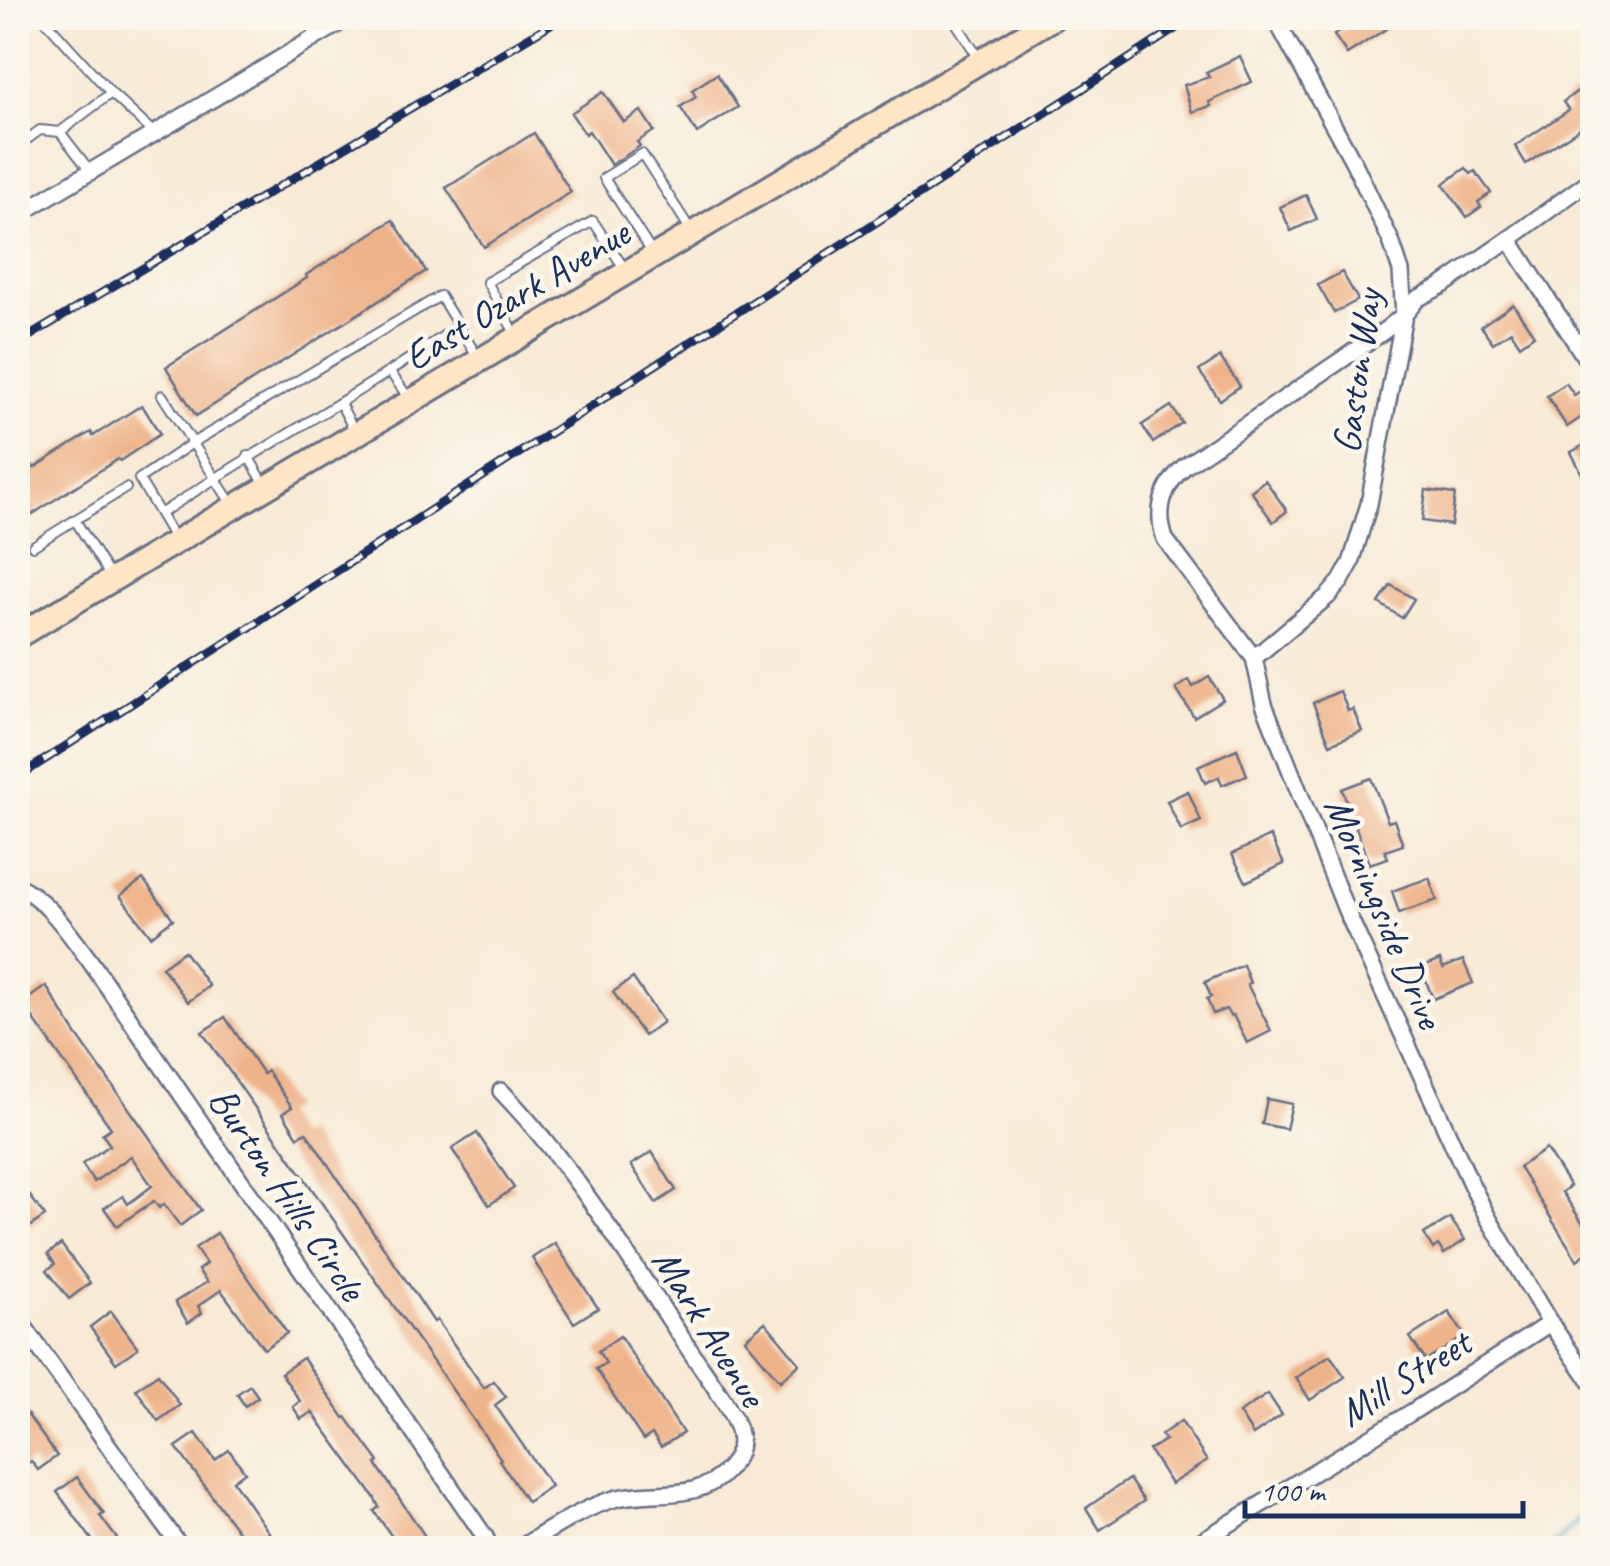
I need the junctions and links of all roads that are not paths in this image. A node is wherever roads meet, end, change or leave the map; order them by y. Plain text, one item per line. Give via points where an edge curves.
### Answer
1 (43, 18) edge
2 (348, 18) edge
3 (953, 18) edge
4 (1054, 18) edge
5 (1276, 18) edge
6 (980, 61) junction
7 (110, 93) junction
8 (60, 132) junction
9 (155, 134) junction
10 (18, 146) edge
11 (91, 172) junction
12 (1592, 179) edge
13 (18, 215) edge
14 (692, 232) junction
15 (1509, 239) junction
16 (654, 256) junction
17 (627, 272) junction
18 (1404, 315) junction
19 (458, 326) junction
20 (517, 338) junction
21 (479, 360) junction
22 (1592, 368) edge
23 (390, 372) junction
24 (162, 395) dead end
25 (411, 401) junction
26 (340, 404) junction
27 (356, 434) junction
28 (194, 442) junction
29 (248, 456) junction
30 (171, 458) junction
31 (178, 470) dead end
32 (216, 476) junction
33 (266, 487) junction
34 (126, 488) dead end
35 (234, 507) junction
36 (160, 514) junction
37 (75, 520) junction
38 (175, 542) junction
39 (33, 546) dead end
40 (112, 580) junction
41 (18, 636) edge
42 (1254, 658) junction
43 (18, 886) edge
44 (501, 1091) dead end
45 (18, 1318) edge
46 (1550, 1324) junction
47 (1592, 1383) edge
48 (181, 1548) edge
49 (490, 1548) edge
50 (520, 1548) edge
51 (1190, 1548) edge

1 - 7 lane
2 - 9 street
3 - 6 lane
4 - 6 main road, East Ozark Avenue
5 - 18 street, Gaston Way via 1391,241
6 - 14 main road, East Ozark Avenue
7 - 8 lane
7 - 9 lane
8 - 10 lane via 40,130
8 - 11 lane
9 - 11 street
11 - 13 street
12 - 15 street
14 - 16 main road, East Ozark Avenue
14 - 16 lane via 642,154 604,178
15 - 18 street via 1417,299
15 - 22 street
16 - 17 main road, East Ozark Avenue
17 - 20 main road, East Ozark Avenue
17 - 20 lane via 594,221 487,282
18 - 42 street, Gaston Way via 1369,504 1351,562 1328,596
18 - 42 street, Morningside Drive via 1185,466 1164,491 1165,539
19 - 21 lane
19 - 23 lane
19 - 28 lane via 440,296
20 - 21 main road, East Ozark Avenue
21 - 25 main road, East Ozark Avenue
23 - 25 lane
23 - 26 lane
24 - 28 lane
25 - 27 main road, East Ozark Avenue
26 - 27 lane
26 - 29 lane
27 - 33 main road, East Ozark Avenue
28 - 30 lane
28 - 32 lane
29 - 32 lane
29 - 33 lane
30 - 31 lane
30 - 36 lane via 138,479
32 - 35 lane
32 - 36 lane
33 - 35 main road, East Ozark Avenue
34 - 37 lane
35 - 38 main road, East Ozark Avenue
36 - 38 lane
37 - 39 lane
37 - 40 lane
38 - 40 main road, East Ozark Avenue
40 - 41 main road, East Ozark Avenue
42 - 46 street, Morningside Drive via 1264,704 1368,961 1479,1200
43 - 49 street, Burton Hills Circle via 52,914 90,961
44 - 50 street, Mark Avenue via 537,1128 610,1229 740,1437 727,1470 699,1490 617,1498
45 - 48 street
46 - 47 street, Morningside Drive
46 - 51 street, Mill Street

